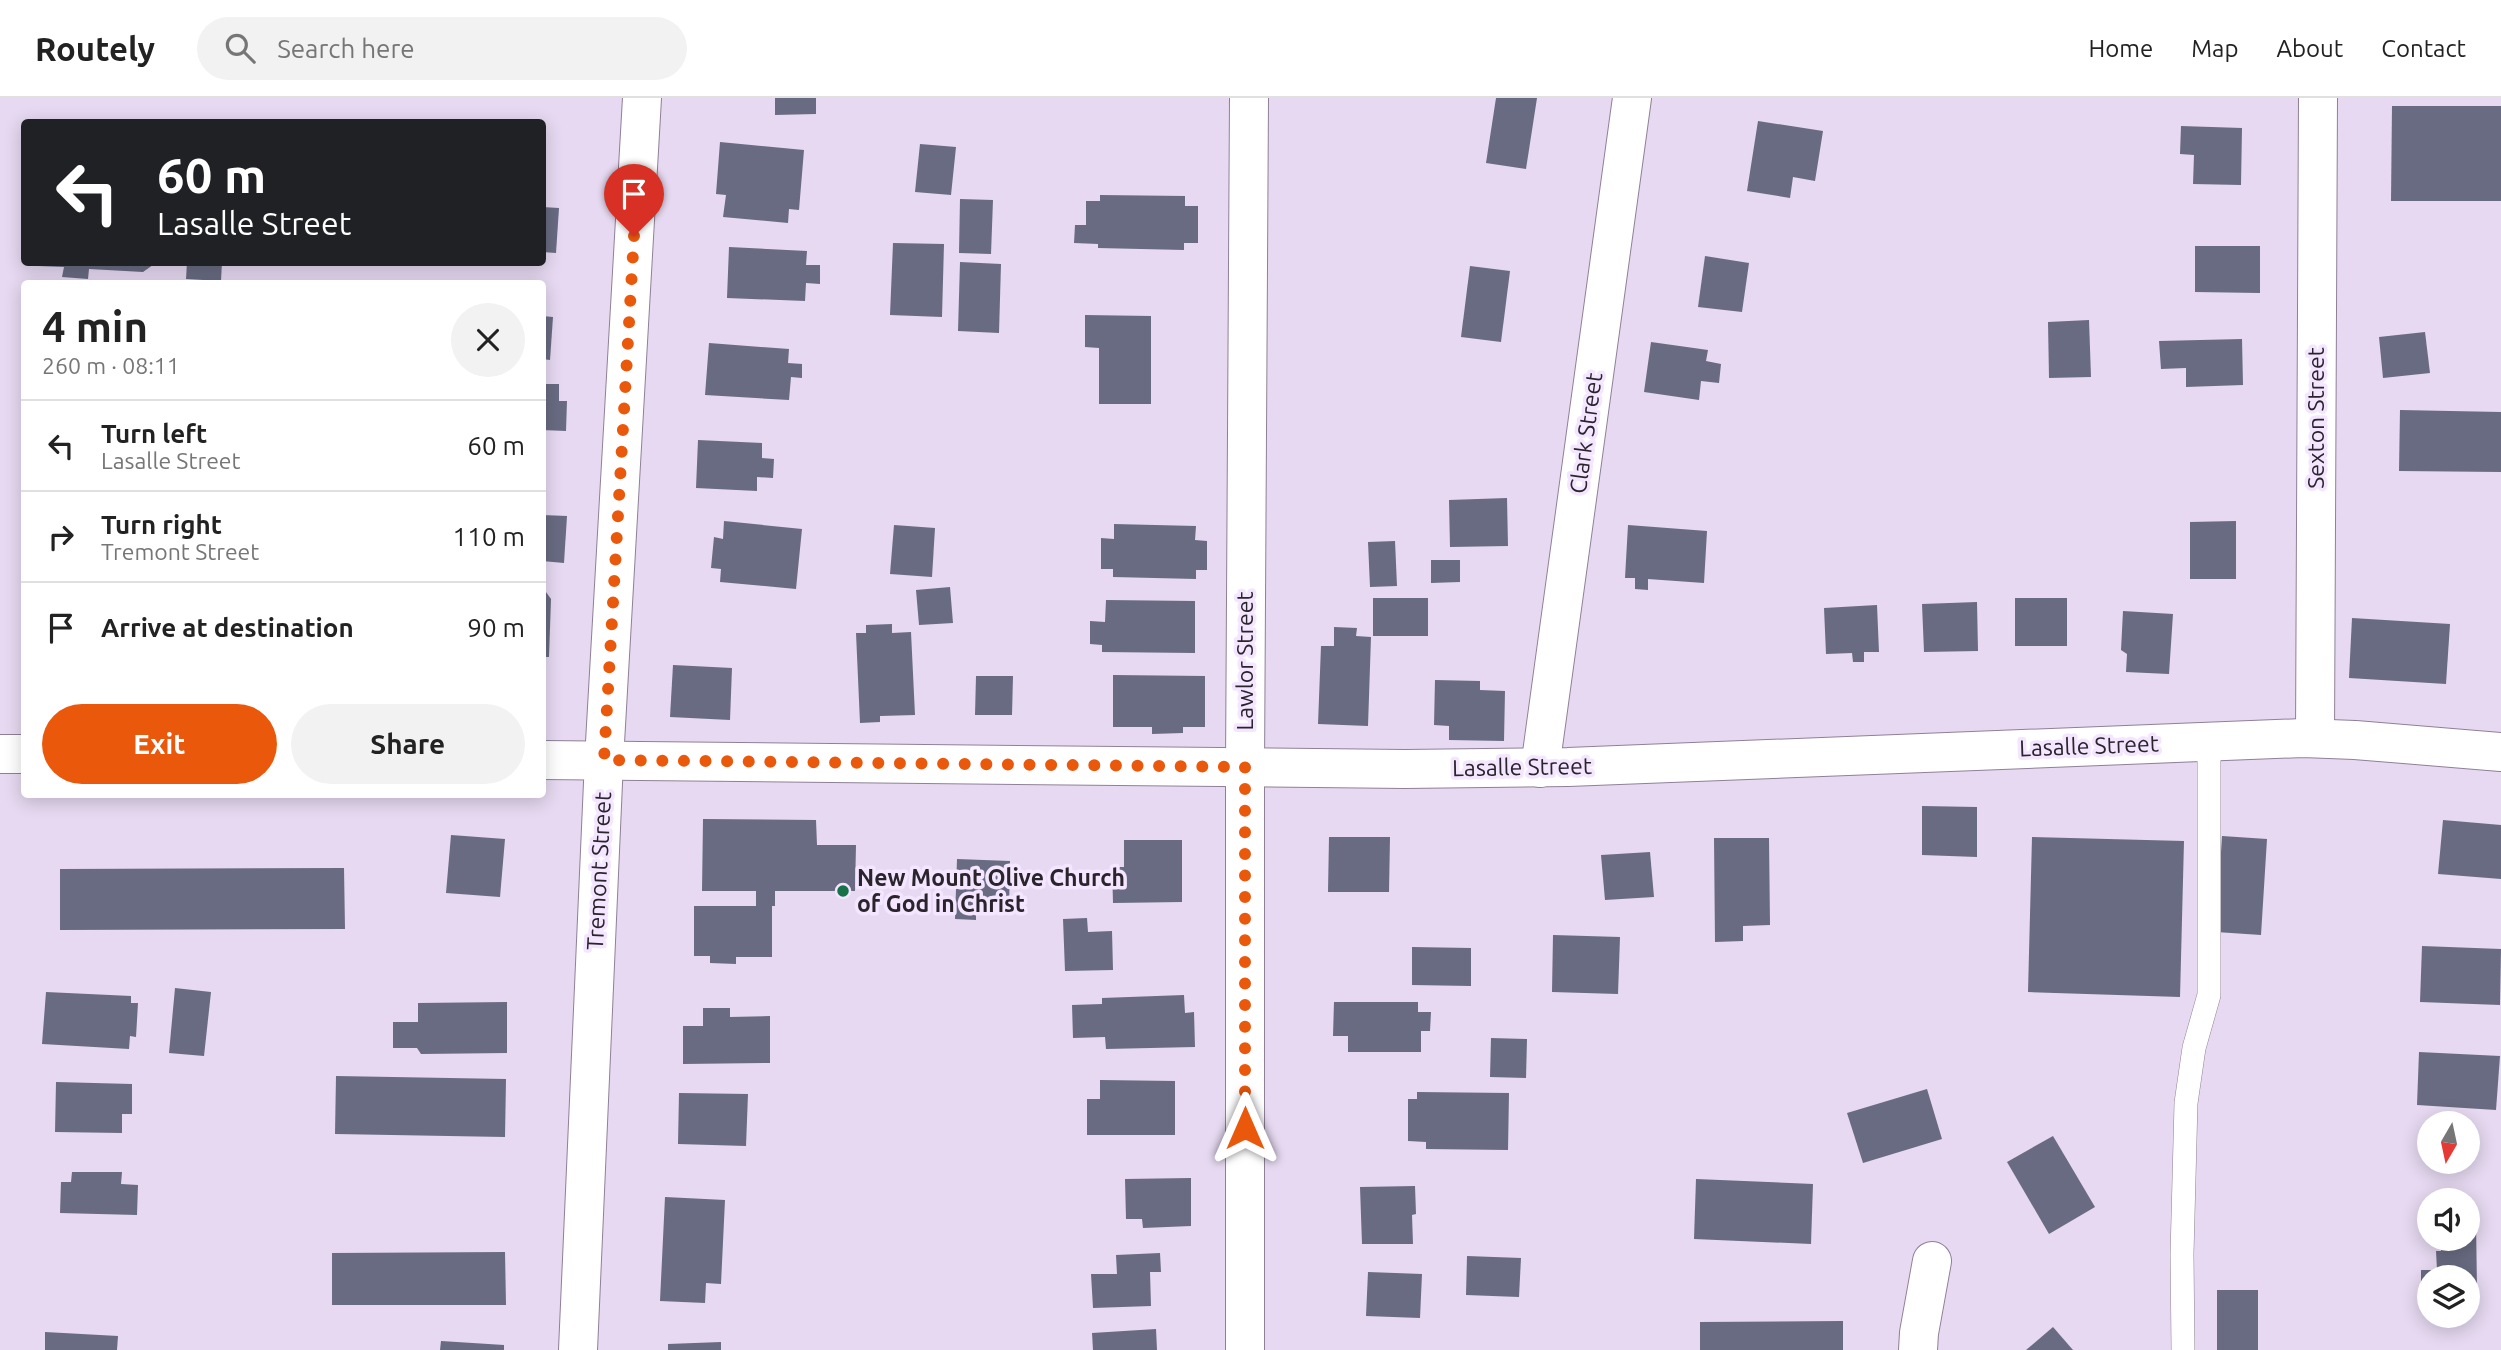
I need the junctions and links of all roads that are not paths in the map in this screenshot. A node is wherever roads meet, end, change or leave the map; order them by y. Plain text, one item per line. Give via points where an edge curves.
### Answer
1 (642, 98) edge
2 (1249, 98) edge
3 (1632, 98) edge
4 (2318, 98) edge
5 (2315, 738) junction
6 (2209, 741) junction
7 (2501, 752) edge
8 (0, 754) edge
9 (21, 754) edge
10 (546, 760) edge
11 (604, 760) junction
12 (1245, 767) junction
13 (1541, 768) junction
14 (1933, 1261) dead end
15 (578, 1350) edge
16 (1245, 1350) edge
17 (1918, 1350) edge
18 (2183, 1350) edge

1 - 11 street, Tremont Street
2 - 12 street, Lawlor Street
3 - 13 street, Clark Street
4 - 5 street, Sexton Street
5 - 6 street, Lasalle Street
5 - 7 street, Lasalle Street
6 - 13 street, Lasalle Street
6 - 18 lane via 2209,995 2194,1048 2186,1103
8 - 9 street
10 - 11 street, Lasalle Street
11 - 12 street, Lasalle Street
11 - 15 street, Tremont Street
12 - 13 street, Lasalle Street
12 - 16 street, Lawlor Street
14 - 17 street

